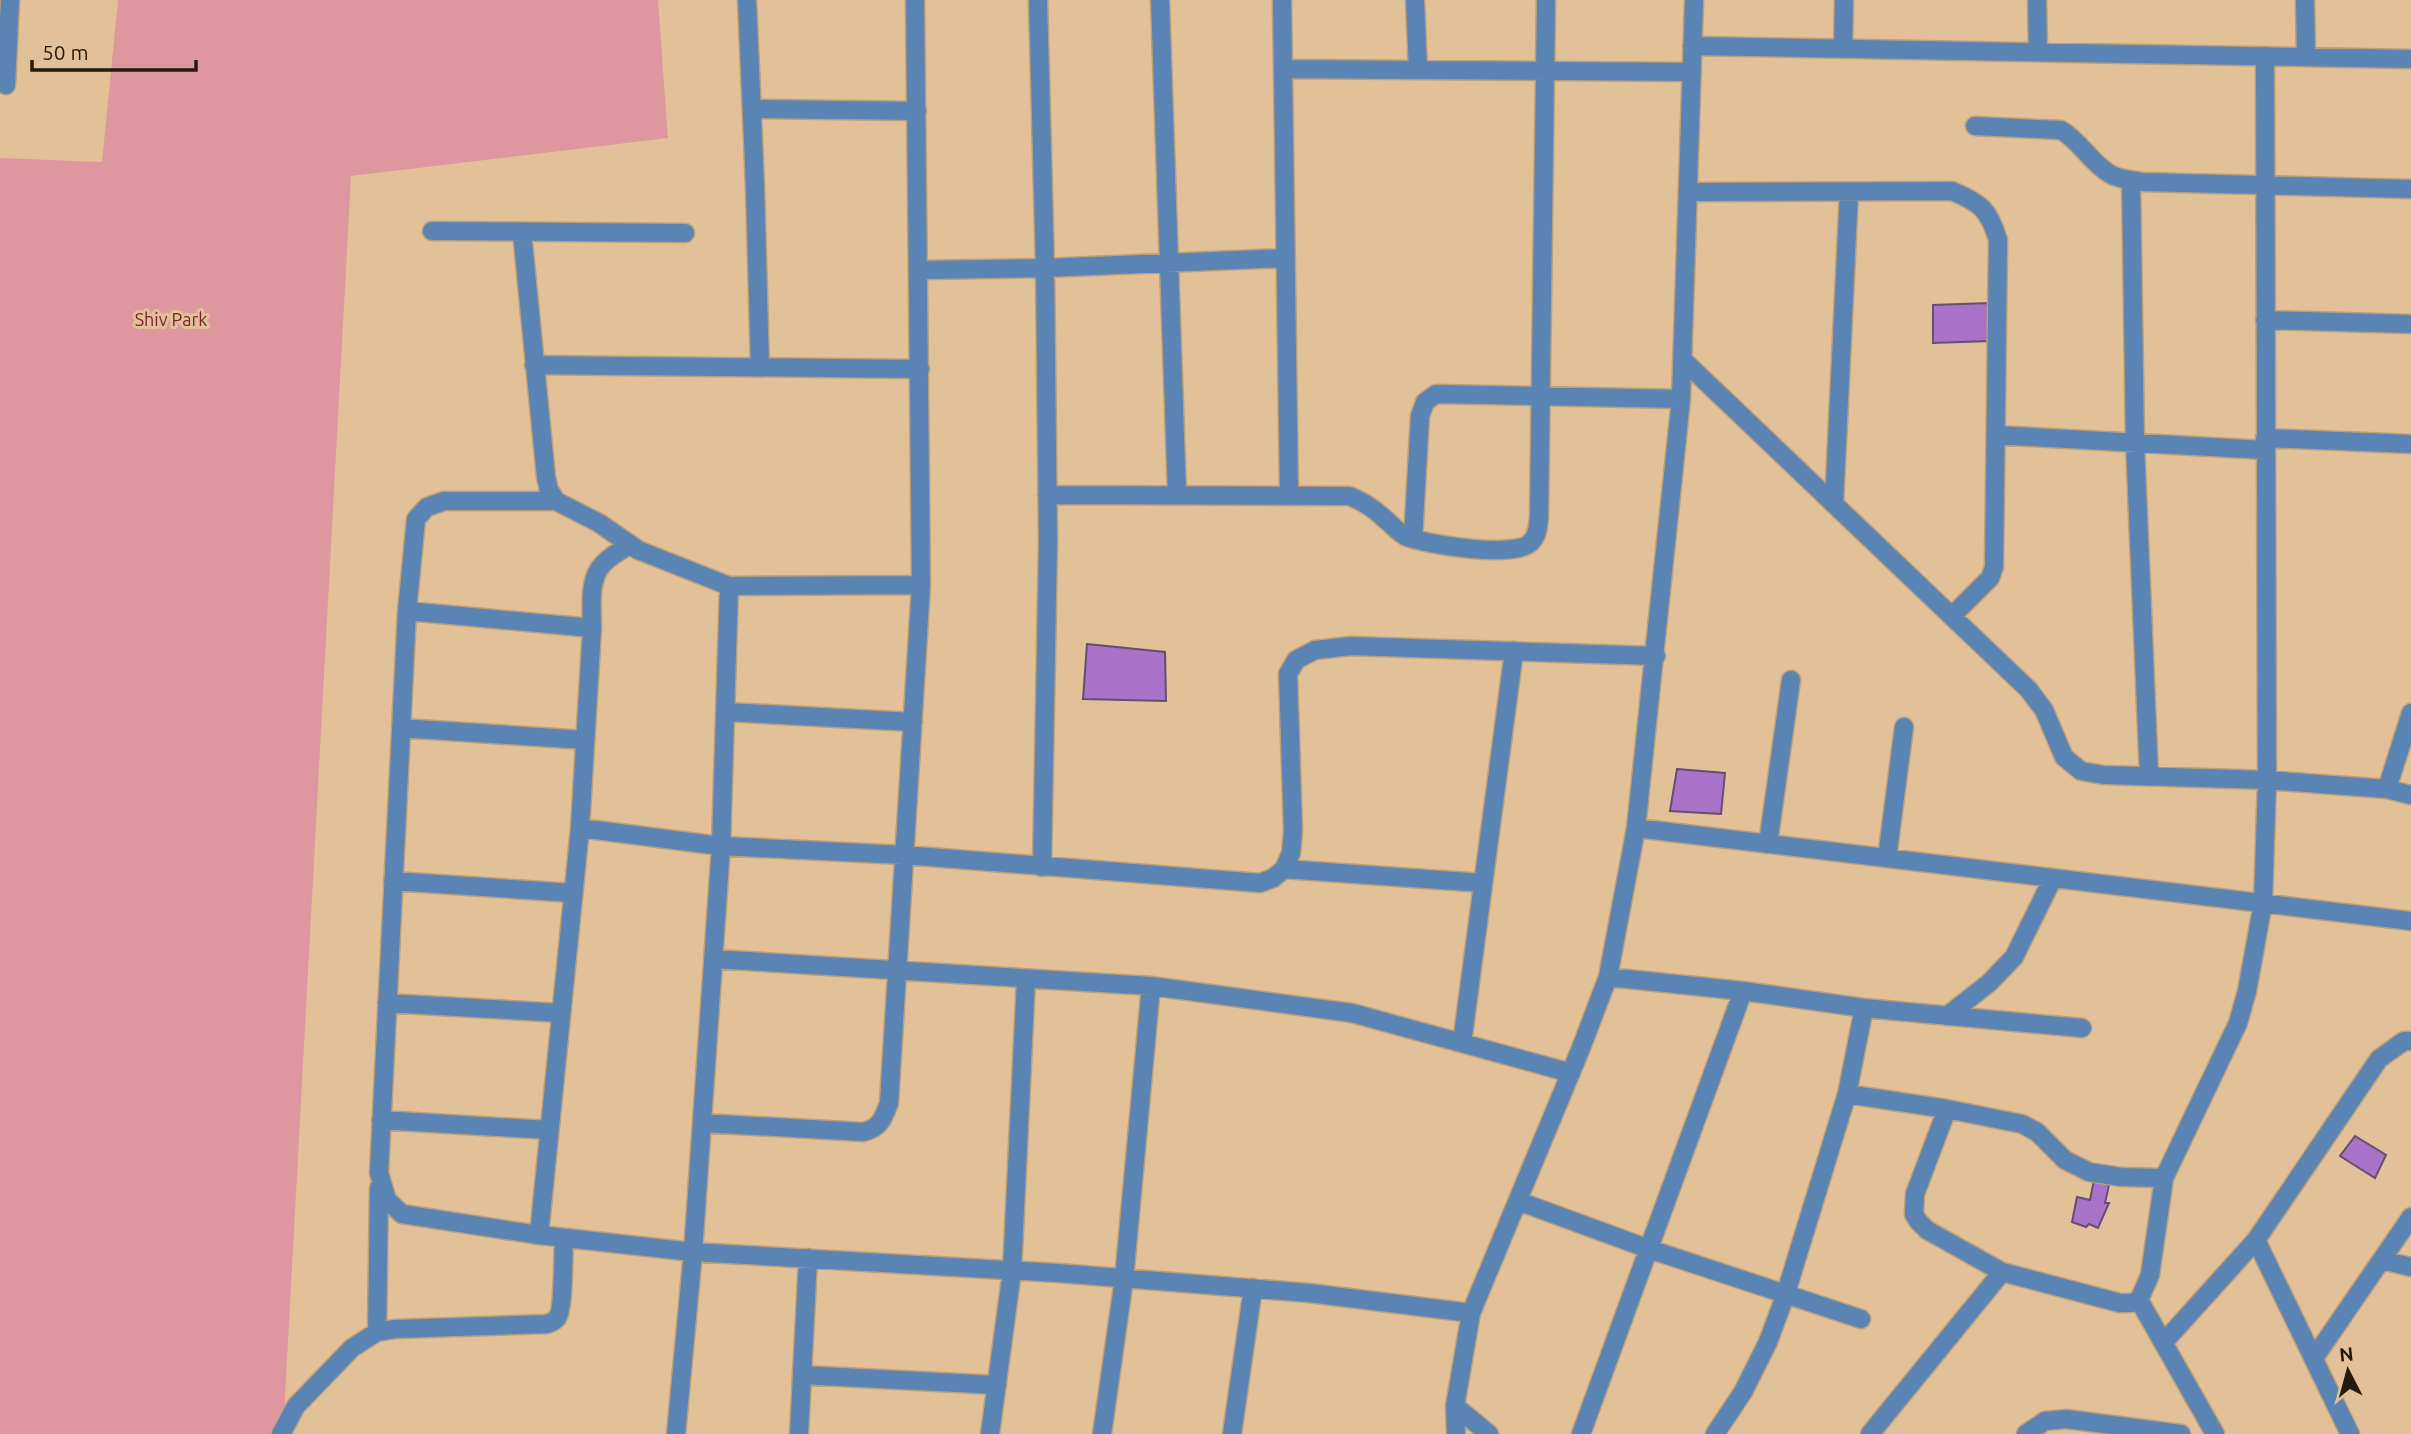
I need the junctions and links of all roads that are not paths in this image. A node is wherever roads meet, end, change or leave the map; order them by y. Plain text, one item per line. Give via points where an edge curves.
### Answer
1 (10, 0) edge
2 (747, 0) edge
3 (915, 0) edge
4 (1038, 0) edge
5 (1160, 0) edge
6 (1282, 0) edge
7 (1415, 0) edge
8 (1546, 0) edge
9 (1694, 0) edge
10 (1844, 0) edge
11 (2037, 0) edge
12 (2305, 0) edge
13 (5, 20) edge
14 (1692, 46) junction
15 (1843, 49) junction
16 (2038, 52) junction
17 (2265, 56) junction
18 (2306, 57) junction
19 (2411, 59) edge
20 (1284, 69) junction
21 (1418, 70) junction
22 (1544, 71) junction
23 (1692, 72) junction
24 (6, 85) dead end
25 (752, 108) junction
26 (917, 111) junction
27 (1975, 126) dead end
28 (2131, 180) junction
29 (2264, 183) junction
30 (2411, 189) edge
31 (1688, 192) junction
32 (1849, 192) junction
33 (432, 231) dead end
34 (522, 232) junction
35 (685, 233) dead end
36 (1286, 258) junction
37 (1168, 263) junction
38 (1045, 268) junction
39 (919, 270) junction
40 (2265, 320) junction
41 (2411, 324) edge
42 (1683, 360) junction
43 (534, 365) junction
44 (760, 368) junction
45 (920, 369) junction
46 (1542, 397) junction
47 (1681, 399) junction
48 (1996, 435) junction
49 (2135, 443) junction
50 (2265, 444) junction
51 (2411, 444) edge
52 (1047, 495) junction
53 (1177, 495) junction
54 (1289, 495) junction
55 (556, 501) junction
56 (1834, 504) junction
57 (1413, 539) junction
58 (630, 545) junction
59 (921, 585) junction
60 (729, 586) junction
61 (407, 611) junction
62 (1952, 616) junction
63 (592, 628) junction
64 (1514, 651) junction
65 (1656, 656) junction
66 (1791, 680) dead end
67 (727, 712) junction
68 (2411, 713) edge
69 (913, 722) junction
70 (1903, 727) dead end
71 (401, 728) junction
72 (585, 740) junction
73 (2149, 776) junction
74 (2267, 780) junction
75 (2386, 789) junction
76 (2411, 795) edge
77 (580, 828) junction
78 (1636, 828) junction
79 (1768, 844) junction
80 (721, 846) junction
81 (904, 855) junction
82 (1887, 858) junction
83 (1042, 867) junction
84 (1284, 869) junction
85 (2053, 878) junction
86 (393, 881) junction
87 (1483, 883) junction
88 (573, 893) junction
89 (2263, 903) junction
90 (2411, 920) edge
91 (714, 958) junction
92 (899, 971) junction
93 (1608, 977) junction
94 (1026, 979) junction
95 (1151, 986) junction
96 (1743, 991) junction
97 (387, 1003) junction
98 (1864, 1008) junction
99 (561, 1013) junction
100 (1947, 1016) junction
101 (2082, 1028) dead end
102 (2411, 1041) edge
103 (1462, 1043) junction
104 (1571, 1073) junction
105 (1847, 1094) junction
106 (1947, 1109) junction
107 (381, 1119) junction
108 (702, 1123) junction
109 (549, 1130) junction
110 (379, 1174) junction
111 (2165, 1178) junction
112 (1518, 1201) junction
113 (2411, 1217) edge
114 (539, 1235) junction
115 (564, 1238) junction
116 (2256, 1240) junction
117 (1649, 1249) junction
118 (693, 1252) junction
119 (808, 1258) junction
120 (2382, 1260) junction
121 (2411, 1267) edge
122 (1012, 1271) junction
123 (2001, 1272) junction
124 (1124, 1279) junction
125 (1253, 1288) junction
126 (1785, 1296) junction
127 (2140, 1300) junction
128 (1471, 1313) junction
129 (1861, 1319) dead end
130 (377, 1332) junction
131 (2164, 1342) junction
132 (2314, 1358) junction
133 (802, 1375) junction
134 (997, 1385) junction
135 (1455, 1406) junction
136 (2088, 1428) edge
137 (281, 1434) edge
138 (676, 1434) edge
139 (799, 1434) edge
140 (990, 1434) edge
141 (1102, 1434) edge
142 (1232, 1434) edge
143 (1456, 1434) edge
144 (1489, 1434) edge
145 (1581, 1434) edge
146 (1715, 1434) edge
147 (1870, 1434) edge
148 (2026, 1434) edge
149 (2181, 1434) edge
150 (2215, 1434) edge
151 (2350, 1434) edge

1 - 13 street
2 - 25 street
3 - 26 street
4 - 38 street
5 - 37 street
6 - 20 street
7 - 21 street
8 - 22 street
9 - 14 street
10 - 15 street
11 - 16 street
12 - 18 street
13 - 24 street
14 - 15 street
14 - 23 street
15 - 16 street
16 - 17 street
17 - 18 street
17 - 29 street
18 - 19 street
20 - 21 street
20 - 36 street
21 - 22 street
22 - 23 street
22 - 46 street
23 - 31 street
25 - 26 street
25 - 44 street
26 - 39 street
27 - 28 street via 2061,130 2111,175
28 - 29 street
28 - 49 street
29 - 30 street
29 - 40 street
31 - 32 street
31 - 42 street
32 - 48 street via 1952,191 1976,201 1992,218 1998,240
32 - 56 street
33 - 34 street
34 - 35 street
34 - 43 street
36 - 37 street
36 - 54 street
37 - 38 street
37 - 53 street
38 - 39 street
38 - 52 street
39 - 45 street
40 - 41 street
40 - 50 street
42 - 47 street
42 - 56 street
43 - 44 street
43 - 55 street via 545,477
44 - 45 street
45 - 59 street
46 - 47 street
46 - 57 street via 1436,394 1425,402 1420,416
46 - 57 street via 1539,517 1531,543 1510,551
47 - 65 street
48 - 49 street
48 - 62 street via 1994,567 1990,578
49 - 50 street
49 - 73 street
50 - 51 street
50 - 74 street
52 - 53 street
52 - 83 street
53 - 54 street
54 - 57 street via 1349,496 1364,501
55 - 58 street
55 - 61 street via 444,501 427,507 416,519
56 - 62 street
58 - 60 street
58 - 63 street via 601,565 592,602
59 - 60 street
59 - 69 street
60 - 67 street
61 - 63 street
61 - 71 street
62 - 73 street via 2029,690 2064,757 2081,771
63 - 72 street
64 - 65 street
64 - 84 street via 1351,646 1315,650 1296,660 1288,674 1293,831 1292,853
64 - 87 street
65 - 78 street
66 - 79 street
67 - 69 street
67 - 80 street
68 - 75 street
69 - 81 street
70 - 82 street
71 - 72 street
71 - 86 street
72 - 77 street
73 - 74 street
74 - 75 street
74 - 89 street
75 - 76 street
77 - 80 street
77 - 88 street
78 - 79 street
78 - 93 street
79 - 82 street
80 - 81 street
80 - 91 street
81 - 83 street
81 - 92 street
82 - 85 street
83 - 84 street via 1259,883
84 - 87 street
85 - 89 street
85 - 100 street via 2014,957
86 - 88 street
86 - 97 street
87 - 103 street
88 - 99 street
89 - 90 street
89 - 111 street via 2238,1023
91 - 92 street
91 - 108 street
92 - 94 street
92 - 108 street via 889,1103 883,1122 873,1130
93 - 96 street
93 - 104 street
94 - 95 street
94 - 122 street
95 - 103 street via 1352,1013
95 - 124 street
96 - 98 street
96 - 117 street
97 - 99 street
97 - 107 street
98 - 100 street
98 - 105 street
99 - 109 street
100 - 101 street
102 - 116 street via 2403,1041 2379,1059
103 - 104 street
104 - 112 street
105 - 106 street
105 - 126 street
106 - 111 street via 2022,1124 2065,1160 2089,1172
106 - 123 street via 1915,1194 1914,1214 1927,1230
107 - 109 street
107 - 110 street
108 - 118 street
109 - 114 street
110 - 114 street via 387,1200 402,1214
110 - 130 street
111 - 127 street via 2150,1275
112 - 117 street
112 - 128 street
113 - 120 street
114 - 115 street
115 - 118 street
115 - 130 street via 561,1302 555,1321
116 - 131 street
116 - 132 street
117 - 126 street
117 - 145 street
118 - 119 street
118 - 138 street
119 - 122 street
119 - 133 street
120 - 121 street
120 - 132 street
122 - 124 street
122 - 134 street
123 - 127 street via 2120,1303
123 - 147 street
124 - 125 street
124 - 141 street
125 - 128 street
125 - 142 street
126 - 129 street
126 - 146 street via 1743,1392
127 - 131 street
128 - 135 street
130 - 137 street via 352,1348 296,1406
131 - 150 street
132 - 151 street
133 - 134 street
133 - 139 street
134 - 140 street
135 - 143 street
135 - 144 street
136 - 148 street via 2066,1419 2045,1422
136 - 149 street

